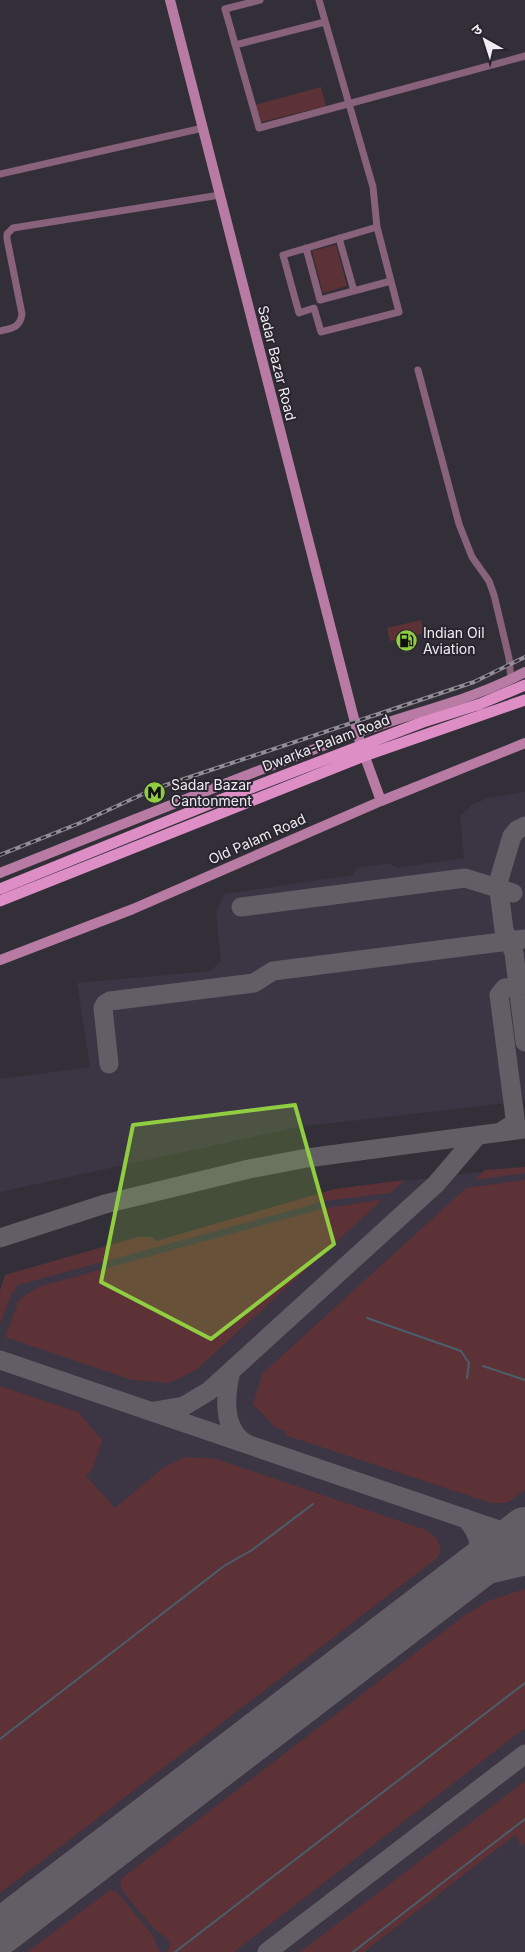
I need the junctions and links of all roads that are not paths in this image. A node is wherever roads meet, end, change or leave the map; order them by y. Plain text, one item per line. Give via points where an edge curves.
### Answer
1 (170, 0) edge
2 (260, 0) edge
3 (319, 0) edge
4 (325, 22) junction
5 (235, 45) junction
6 (525, 56) edge
7 (348, 105) junction
8 (203, 128) junction
9 (0, 174) edge
10 (220, 195) junction
11 (376, 227) junction
12 (339, 238) junction
13 (306, 248) junction
14 (391, 281) junction
15 (354, 291) junction
16 (320, 300) junction
17 (314, 308) junction
18 (0, 331) edge
19 (418, 370) dead end
20 (525, 672) edge
21 (511, 680) junction
22 (525, 685) edge
23 (525, 700) edge
24 (358, 733) junction
25 (525, 743) edge
26 (363, 751) junction
27 (380, 801) junction
28 (0, 873) edge
29 (0, 889) edge
30 (0, 901) edge
31 (0, 960) edge

1 - 8 street, Sadar Bazar Road
2 - 5 street via 225,9
3 - 4 street
4 - 5 street
4 - 7 street
5 - 7 street via 259,128
6 - 7 street
7 - 11 street via 373,187
8 - 9 street
8 - 10 street, Sadar Bazar Road
10 - 18 street via 13,228 7,239 22,314 17,327
10 - 24 street, Sadar Bazar Road
11 - 12 street
11 - 14 street
12 - 13 street
12 - 15 street
13 - 16 street
13 - 17 street via 283,255 299,313
14 - 15 street
14 - 17 street via 399,312 321,332
15 - 16 street
16 - 17 street
19 - 21 street via 459,524 472,557 489,581 494,595
20 - 21 street
21 - 24 street
22 - 26 main road, Dwarka-Palam Road via 480,704 423,722
23 - 26 main road
24 - 26 street, Sadar Bazar Road
24 - 28 street
25 - 27 street, Old Palam Road
26 - 27 street, Sadar Bazar Road
26 - 29 main road, Dwarka-Palam Road via 217,801
26 - 30 main road, Dwarka-Palam Road
27 - 31 street, Old Palam Road via 133,909

